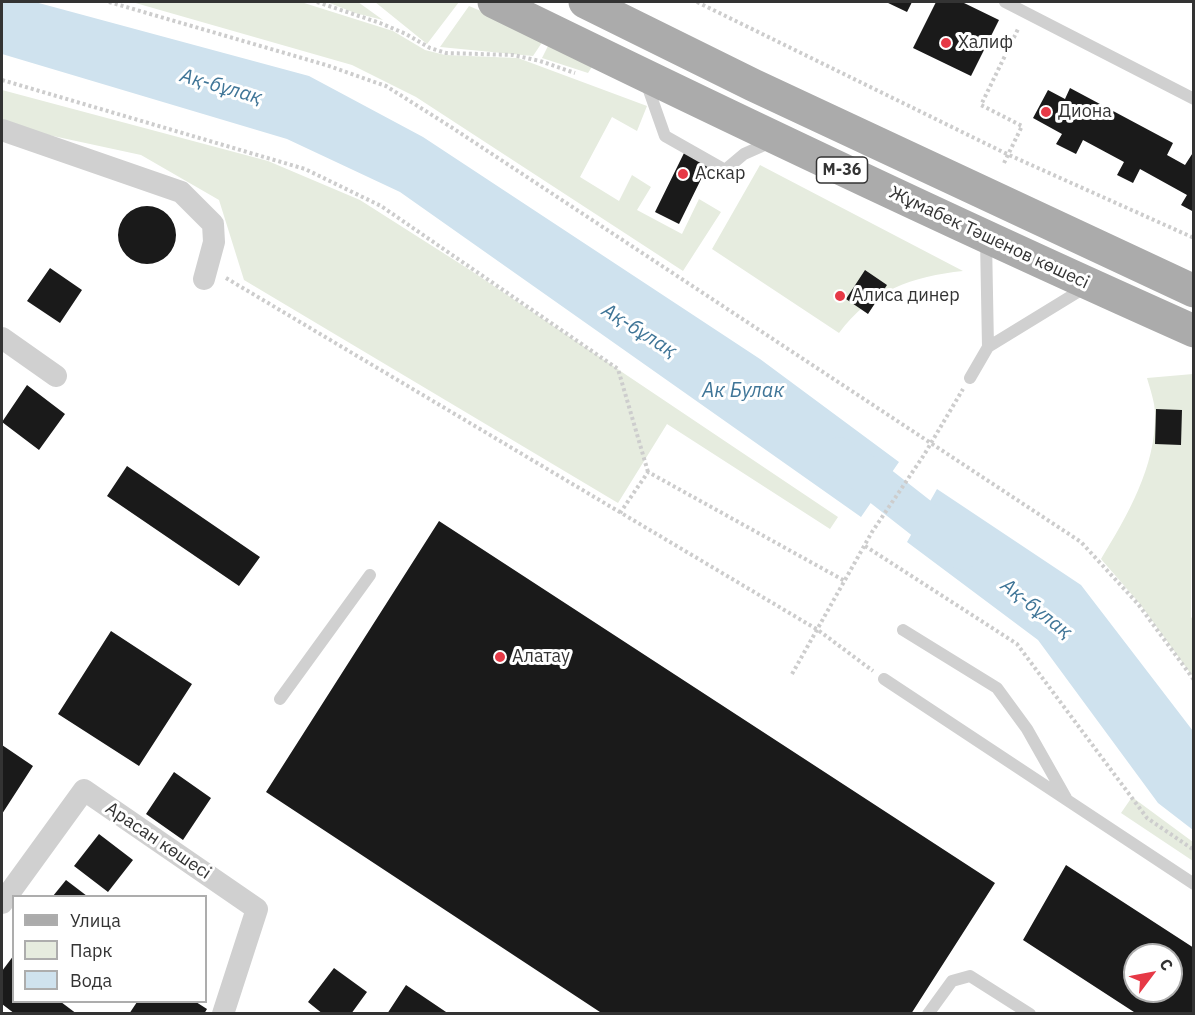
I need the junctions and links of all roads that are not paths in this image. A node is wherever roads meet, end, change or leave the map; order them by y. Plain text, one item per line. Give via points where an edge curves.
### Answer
1 (494, 2) edge
2 (585, 2) edge
3 (1005, 2) edge
4 (643, 75) junction
5 (1194, 99) edge
6 (2, 130) edge
7 (777, 139) junction
8 (986, 238) junction
9 (206, 273) road end
10 (1090, 285) junction
11 (1194, 291) edge
12 (1194, 331) edge
13 (2, 338) edge
14 (988, 347) junction
15 (56, 376) dead end
16 (970, 378) road end
17 (370, 575) dead end
18 (903, 630) dead end
19 (884, 680) road end
20 (280, 699) dead end
21 (1068, 802) junction
22 (1194, 884) edge
23 (2, 903) edge
24 (223, 1014) edge
25 (928, 1014) edge
26 (1030, 1014) edge

1 - 4 main road, Жұмабек Тәшенов көшесі / M-36
2 - 11 main road, M-36
3 - 5 lane
4 - 7 main road, Жұмабек Тәшенов көшесі / M-36
4 - 7 lane via 665,136 725,170 744,154
6 - 9 street via 181,192 213,224 214,242
7 - 8 main road, Жұмабек Тәшенов көшесі / M-36
8 - 10 main road, Жұмабек Тәшенов көшесі / M-36
8 - 14 lane
10 - 12 main road, Жұмабек Тәшенов көшесі / M-36
10 - 14 lane
13 - 15 street
14 - 16 lane
17 - 20 lane
18 - 21 lane via 997,688 1027,729
19 - 21 lane
21 - 22 lane
23 - 24 street, Арасан көшесі via 84,790 257,909
25 - 26 lane via 952,981 970,976

